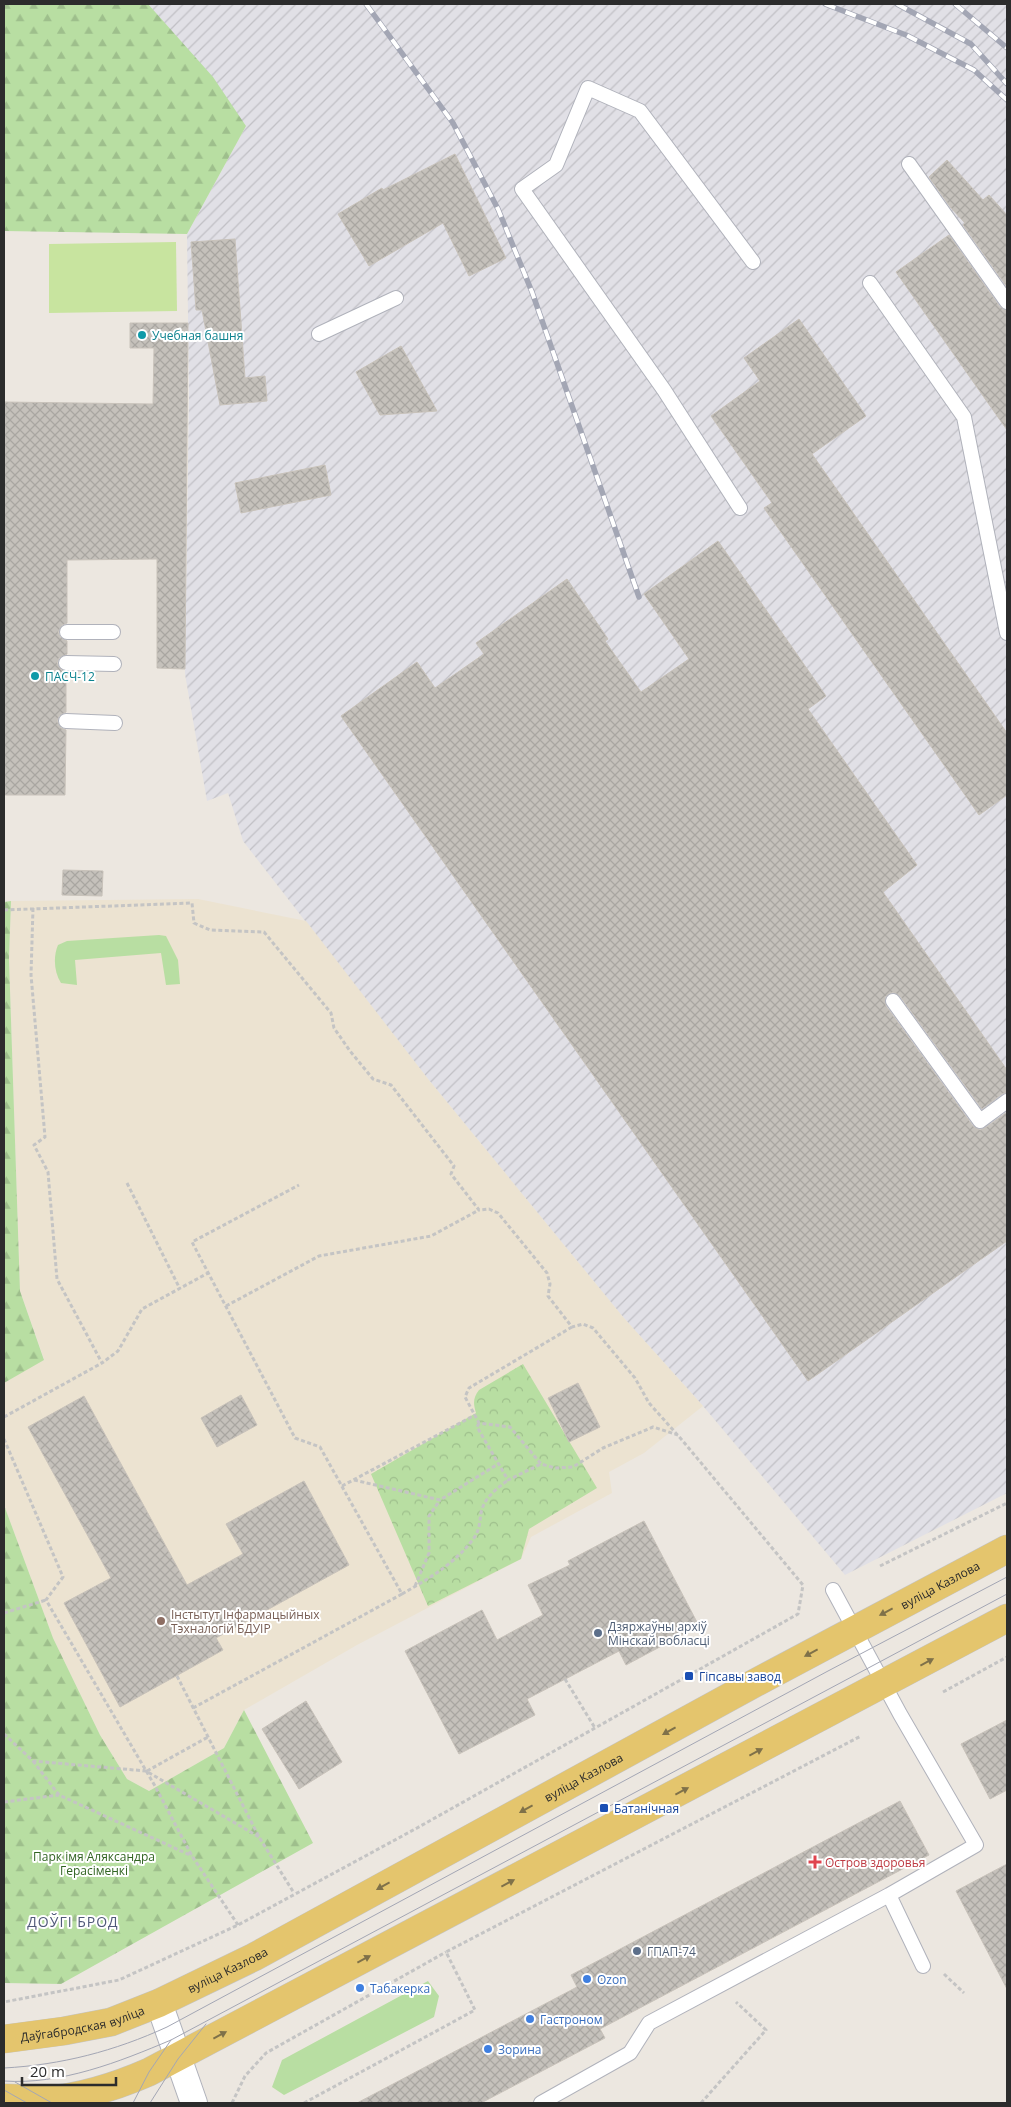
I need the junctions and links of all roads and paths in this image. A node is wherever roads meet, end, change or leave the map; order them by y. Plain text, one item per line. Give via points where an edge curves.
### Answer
1 (909, 164) dead end
2 (753, 262) dead end
3 (870, 283) dead end
4 (396, 298) dead end
5 (1007, 302) edge
6 (320, 334) dead end
7 (740, 508) dead end
8 (66, 632) dead end
9 (113, 632) dead end
10 (1007, 633) edge
11 (66, 663) dead end
12 (114, 664) dead end
13 (66, 721) dead end
14 (115, 723) dead end
15 (34, 908) junction
16 (4, 910) edge
17 (893, 1001) dead end
18 (1007, 1102) edge
19 (127, 1184) dead end
20 (299, 1185) dead end
21 (480, 1210) junction
22 (208, 1273) junction
23 (180, 1289) junction
24 (226, 1306) junction
25 (572, 1327) junction
26 (102, 1363) junction
27 (475, 1415) junction
28 (4, 1416) edge
29 (479, 1423) junction
30 (678, 1435) junction
31 (4, 1439) edge
32 (498, 1464) junction
33 (541, 1464) junction
34 (354, 1480) junction
35 (508, 1480) junction
36 (342, 1486) junction
37 (440, 1500) junction
38 (1007, 1503) edge
39 (1007, 1549) edge
40 (880, 1566) dead end
41 (414, 1587) junction
42 (833, 1590) dead end
43 (402, 1594) junction
44 (46, 1600) junction
45 (4, 1613) edge
46 (1007, 1618) edge
47 (854, 1630) junction
48 (1007, 1657) edge
49 (176, 1676) dead end
50 (565, 1680) dead end
51 (884, 1685) junction
52 (943, 1692) dead end
53 (193, 1708) junction
54 (595, 1728) junction
55 (4, 1734) edge
56 (861, 1736) dead end
57 (208, 1738) junction
58 (33, 1761) junction
59 (146, 1771) junction
60 (59, 1796) junction
61 (4, 1802) edge
62 (259, 1837) junction
63 (192, 1856) junction
64 (294, 1893) junction
65 (889, 1895) junction
66 (238, 1925) junction
67 (446, 1952) junction
68 (923, 1966) dead end
69 (718, 1985) junction
70 (4, 2002) edge
71 (159, 2004) junction
72 (4, 2039) edge
73 (178, 2059) junction
74 (4, 2098) edge
75 (194, 2103) edge
76 (232, 2103) edge
77 (304, 2103) edge
78 (541, 2103) edge
79 (701, 2103) edge

1 - 5 lane
2 - 7 lane via 640,111 588,88 556,165 522,189 664,390
3 - 10 lane via 964,417
4 - 6 lane
8 - 9 lane
11 - 12 lane
13 - 14 lane
15 - 16 path
15 - 21 path via 192,903 194,923 210,930 264,932 331,1013 334,1028 367,1072 373,1079 391,1085 454,1166 451,1174
15 - 26 path via 31,975 46,1137 34,1145 48,1172 57,1278
17 - 18 lane via 980,1121
19 - 23 path
20 - 22 path via 192,1242
21 - 24 path via 431,1236 320,1256
21 - 25 path via 498,1213 547,1273 550,1284 548,1296
22 - 23 path
22 - 24 path
23 - 26 path via 142,1309 118,1351
24 - 36 path via 295,1438 320,1447
25 - 27 path via 469,1388 465,1397
25 - 30 path via 583,1324 593,1328 635,1378 649,1403
26 - 28 path
27 - 29 path
27 - 34 path
29 - 32 path via 477,1427
29 - 33 path via 510,1427
30 - 33 path via 654,1427 603,1448 573,1467 555,1468
30 - 54 path via 803,1586 798,1614
31 - 44 path via 63,1577
32 - 35 path
32 - 37 path
33 - 35 path
34 - 36 path
34 - 37 path
35 - 41 path via 492,1493 482,1508 481,1526 474,1538 439,1572
36 - 43 path
37 - 41 path via 429,1516 429,1553
38 - 40 path
39 -> 47 main road, вуліца Казлова
41 - 43 path
42 - 47 lane
43 - 53 path
44 - 45 path
44 - 59 path
51 -> 46 main road
47 - 51 lane
47 -> 71 main road, вуліца Казлова via 270,1949
48 - 52 path
49 - 53 path
50 - 54 path
51 - 65 lane via 976,1845
73 -> 51 main road
53 - 57 path
54 - 64 path via 418,1828
55 - 58 path
56 - 67 path
57 - 59 path
57 - 62 path
58 - 59 path
58 - 60 path
59 - 62 path
59 - 63 path
60 - 61 path
60 - 63 path
62 - 64 path
63 - 66 path
64 - 66 path
65 - 68 lane
65 - 69 lane
66 - 70 path via 119,1980
67 - 76 path via 266,2053 245,2076
67 - 77 path via 475,2010
69 - 78 lane via 649,2023 630,2053
69 - 79 path via 766,2030
71 - 72 main road, Даўгабродская вуліца via 111,2022
71 - 73 street
73 - 74 main road via 122,2084 88,2094 47,2100
73 - 75 street

